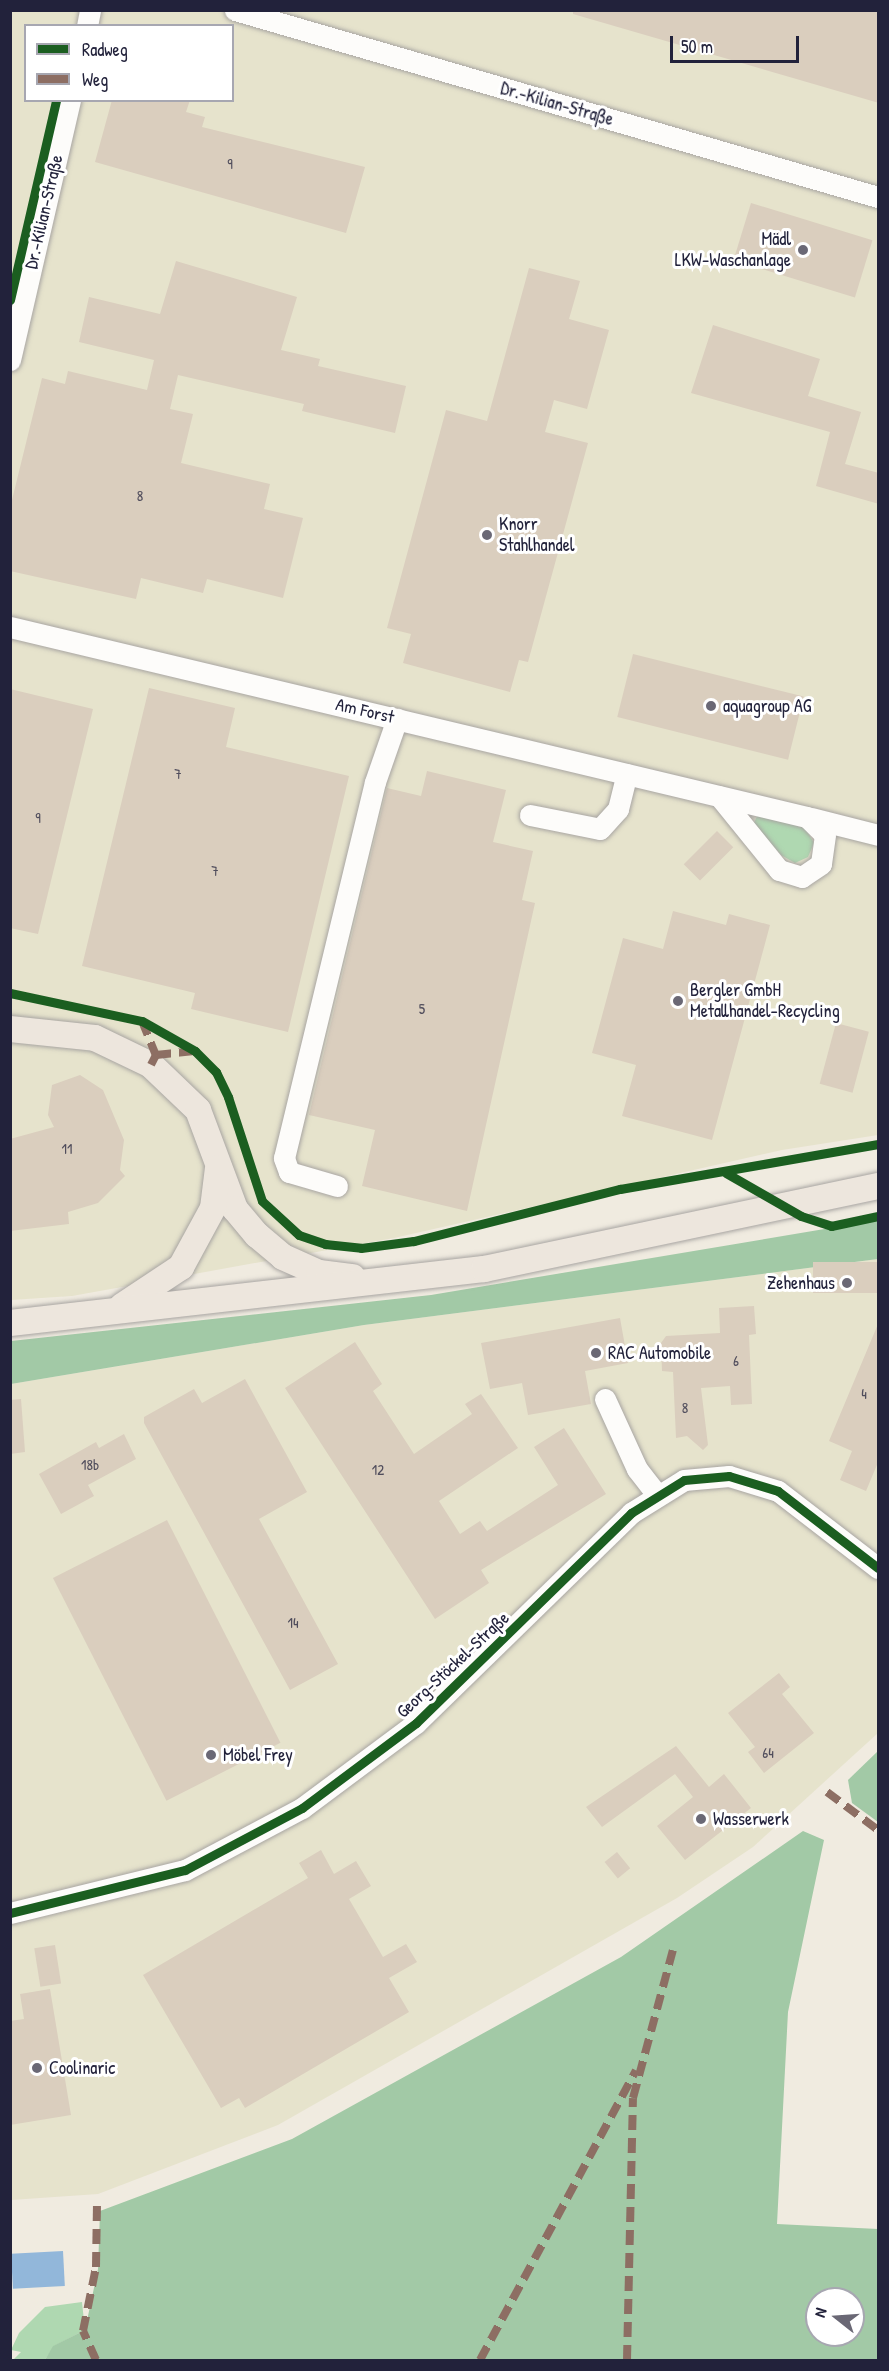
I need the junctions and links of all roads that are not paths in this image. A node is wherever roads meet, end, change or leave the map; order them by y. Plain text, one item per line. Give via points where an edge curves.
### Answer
1 (235, 10) edge
2 (69, 102) edge
3 (879, 197) edge
4 (10, 360) edge
5 (10, 627) edge
6 (397, 719) junction
7 (627, 774) junction
8 (719, 796) junction
9 (530, 815) dead end
10 (807, 817) junction
11 (879, 835) edge
12 (10, 1029) edge
13 (219, 1161) junction
14 (337, 1186) dead end
15 (879, 1186) edge
16 (398, 1282) junction
17 (110, 1312) junction
18 (10, 1323) edge
19 (605, 1399) dead end
20 (656, 1493) junction
21 (879, 1568) edge
22 (10, 1912) edge

1 - 3 street, Dr.-Kilian-Straße
2 - 4 street, Dr.-Kilian-Straße
5 - 6 street, Am Forst
6 - 7 street, Am Forst
6 - 14 street via 375,782 284,1158 289,1172
7 - 8 street, Am Forst
7 - 9 street via 618,809 600,828
8 - 10 street, Am Forst
8 - 10 street via 771,862 789,875 813,872 826,850 820,825
10 - 11 street, Am Forst
12 - 13 main road via 95,1038 135,1054 198,1110
13 - 16 main road via 236,1209 283,1257 319,1273
13 - 17 main road via 213,1208 181,1267 160,1285
15 - 16 main road
16 - 17 main road
17 - 18 main road
19 - 20 street via 637,1470
20 - 21 street, Georg-Stöckel-Straße via 701,1476 758,1482 794,1501
20 - 22 street, Georg-Stöckel-Straße via 416,1723 302,1808 185,1870

